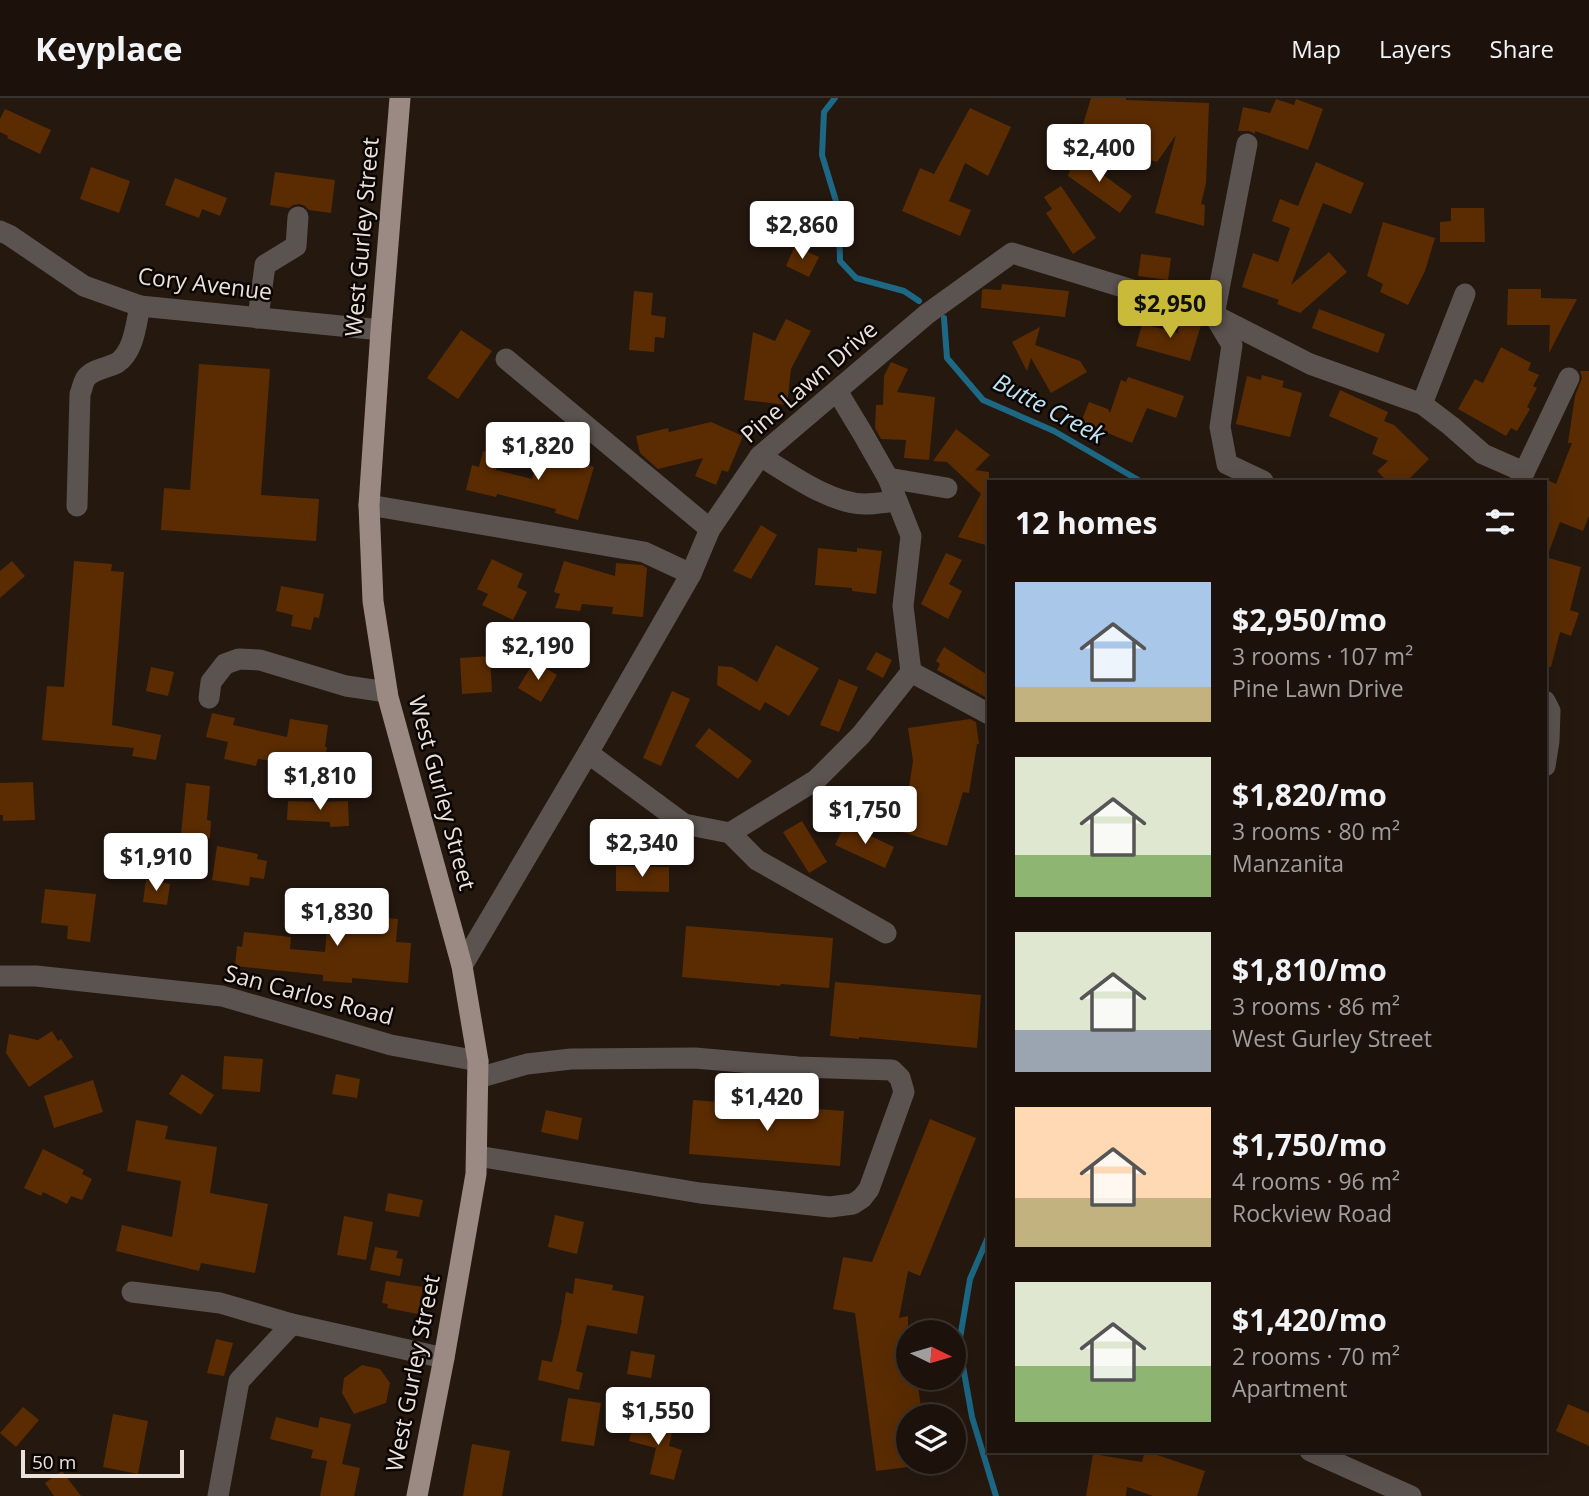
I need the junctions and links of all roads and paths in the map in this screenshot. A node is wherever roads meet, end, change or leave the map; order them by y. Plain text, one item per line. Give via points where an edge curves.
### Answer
1 (400, 98) edge
2 (1247, 144) dead end
3 (298, 217) dead end
4 (0, 231) edge
5 (1465, 294) dead end
6 (140, 306) junction
7 (1214, 315) junction
8 (258, 318) junction
9 (381, 330) junction
10 (506, 359) dead end
11 (1569, 378) dead end
12 (836, 391) junction
13 (1422, 404) junction
14 (760, 456) junction
15 (1522, 477) edge
16 (888, 478) junction
17 (1262, 480) edge
18 (947, 488) dead end
19 (897, 501) junction
20 (369, 505) junction
21 (77, 506) dead end
22 (710, 529) junction
23 (691, 574) junction
24 (911, 672) junction
25 (387, 692) junction
26 (209, 698) dead end
27 (1547, 705) edge
28 (987, 713) edge
29 (588, 753) junction
30 (1547, 754) edge
31 (730, 833) junction
32 (886, 933) dead end
33 (462, 966) junction
34 (0, 975) edge
35 (478, 1069) junction
36 (477, 1156) junction
37 (132, 1292) dead end
38 (292, 1324) junction
39 (444, 1358) junction
40 (1314, 1453) edge
41 (218, 1496) edge
42 (416, 1496) edge
43 (1411, 1496) edge

1 - 9 main road, West Gurley Street
2 - 7 street
3 - 8 street via 296,246 265,265
4 - 6 street, Cory Avenue via 84,286
5 - 13 street
6 - 8 street, Cory Avenue
6 - 21 street via 128,351 118,362 85,378 80,394
7 - 12 street, Pine Lawn Drive via 1012,253 927,314
7 - 13 street, Pine Lawn Drive via 1310,364
7 - 17 street via 1232,345 1220,426 1227,464
8 - 9 street, Cory Avenue
9 - 20 main road, West Gurley Street
10 - 22 street
11 - 15 street
12 - 14 street, Pine Lawn Drive
12 - 16 street
13 - 15 street, Pine Lawn Drive via 1483,454
14 - 19 street via 834,498 862,504
14 - 22 street, Pine Lawn Drive
16 - 18 street
16 - 19 street
19 - 24 street via 911,536 902,606
20 - 23 street via 644,552
20 - 25 main road, West Gurley Street via 373,601
22 - 23 street, Pine Lawn Drive
23 - 29 street, Pine Lawn Drive
24 - 28 street
24 - 31 street via 861,735 816,780
25 - 26 street via 346,686 260,660 239,659 225,664 211,681
25 - 33 main road, West Gurley Street
27 - 30 street
29 - 31 street via 684,824
29 - 33 street, Pine Lawn Drive
31 - 32 street via 757,860
33 - 35 main road, West Gurley Street
34 - 35 street, San Carlos Road via 222,996
35 - 36 main road, West Gurley Street
35 - 36 street via 571,1059 695,1058 892,1070 904,1092 869,1189 853,1204 830,1207 700,1193
36 - 39 main road, West Gurley Street
37 - 38 street via 220,1303
38 - 39 street
38 - 41 street via 239,1381
39 - 42 main road, West Gurley Street
40 - 43 street

